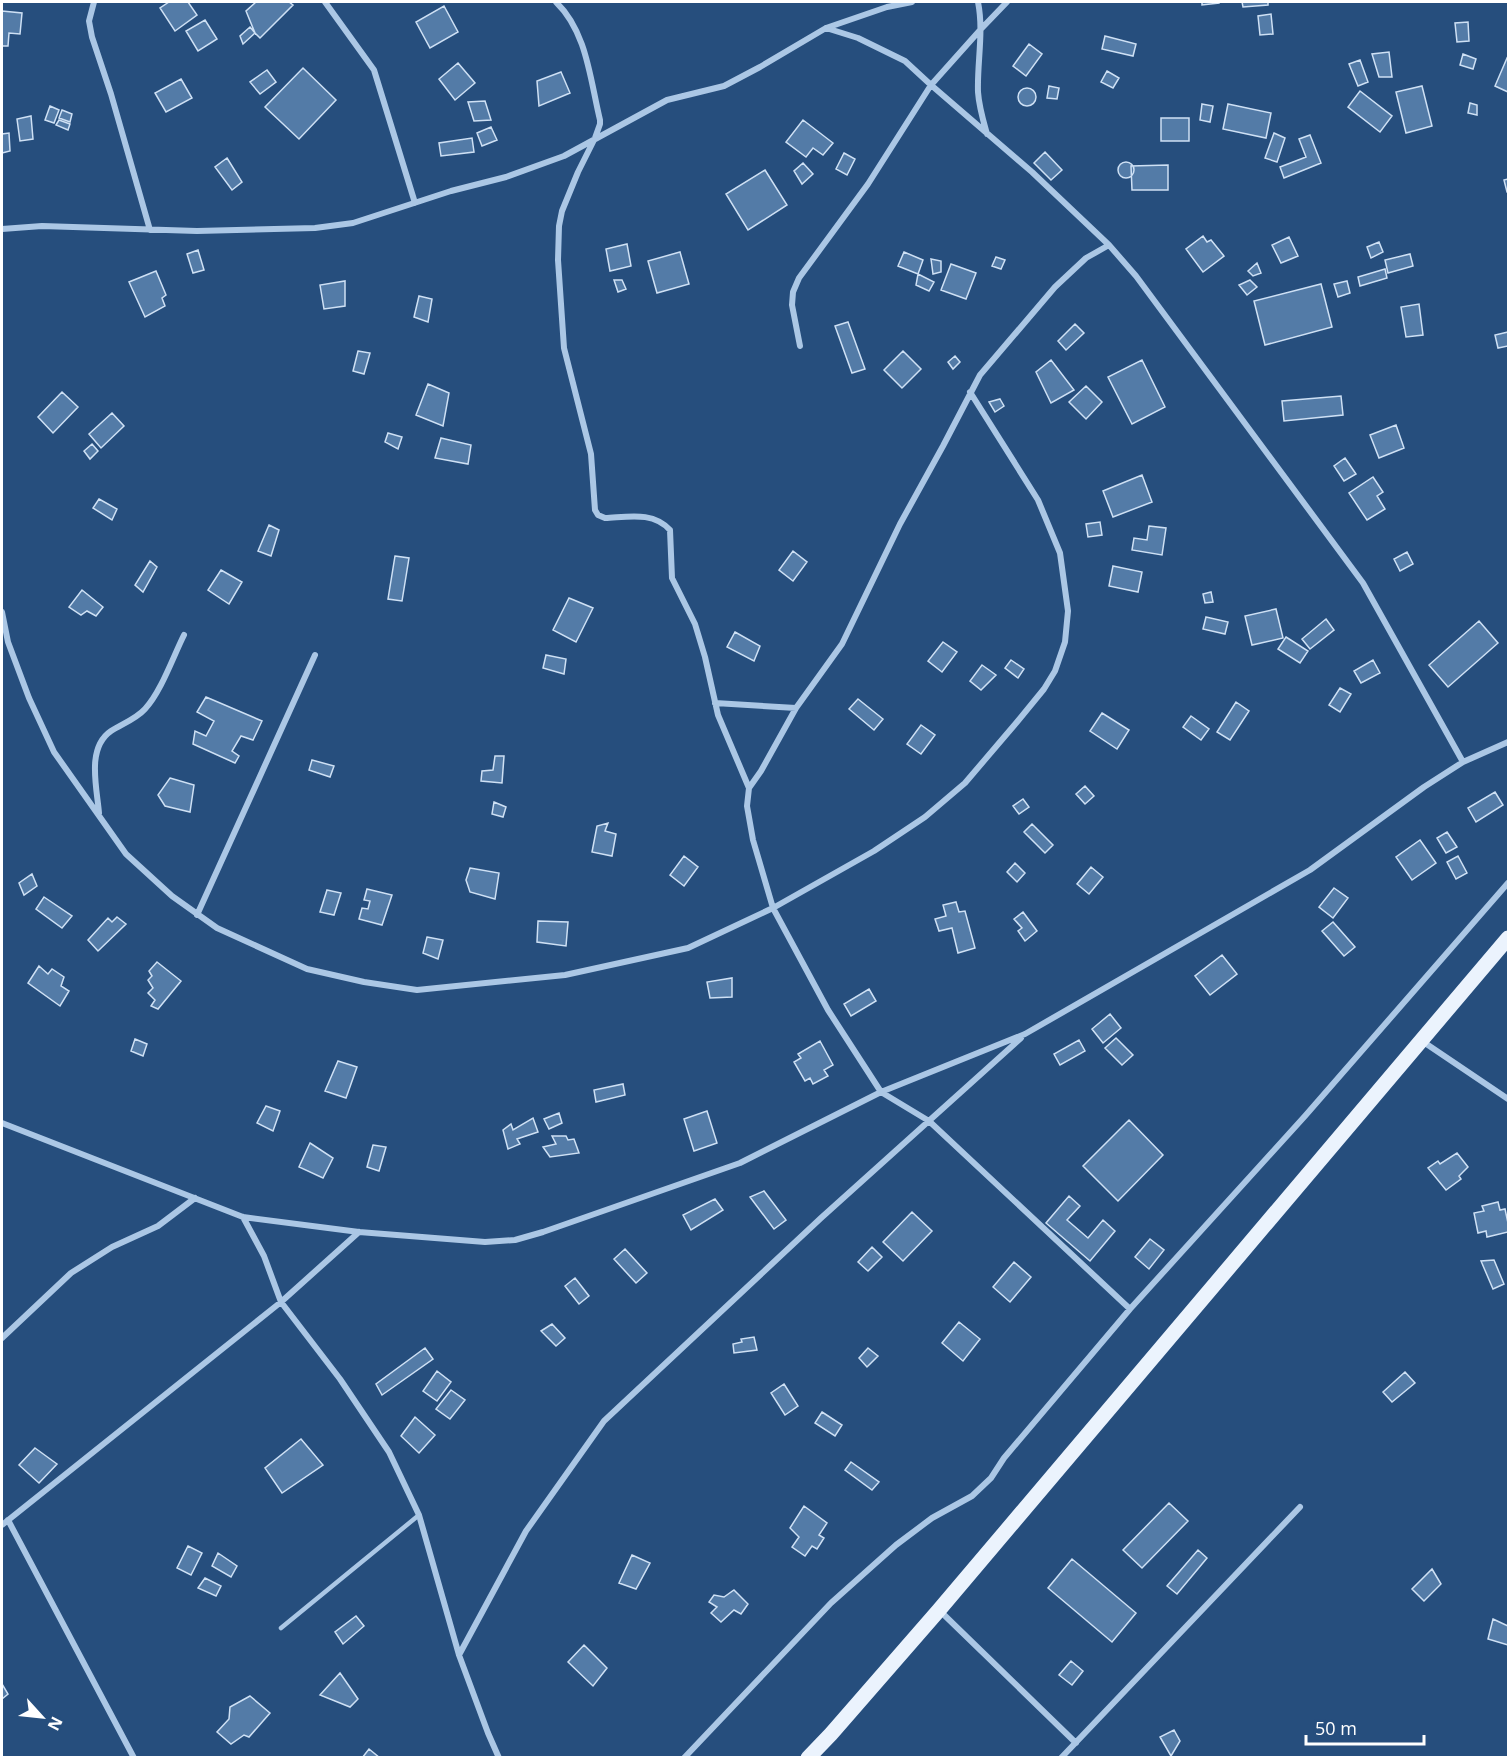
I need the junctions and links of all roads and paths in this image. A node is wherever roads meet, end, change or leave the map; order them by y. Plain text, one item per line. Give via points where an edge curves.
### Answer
1 (94, 2) edge
2 (326, 2) edge
3 (556, 2) edge
4 (912, 2) edge
5 (978, 2) edge
6 (1007, 2) edge
7 (826, 28) junction
8 (981, 28) junction
9 (931, 85) junction
10 (987, 134) junction
11 (595, 138) junction
12 (415, 203) junction
13 (2, 229) edge
14 (150, 230) junction
15 (1109, 245) junction
16 (800, 346) dead end
17 (970, 392) junction
18 (2, 612) edge
19 (184, 635) dead end
20 (315, 655) dead end
21 (715, 703) junction
22 (796, 708) junction
23 (1509, 741) edge
24 (1463, 762) junction
25 (749, 788) junction
26 (99, 816) junction
27 (1509, 883) edge
28 (773, 908) junction
29 (197, 915) junction
30 (1509, 938) edge
31 (1025, 1034) junction
32 (1422, 1041) junction
33 (881, 1092) junction
34 (1509, 1099) edge
35 (929, 1121) junction
36 (2, 1124) edge
37 (195, 1198) junction
38 (243, 1217) junction
39 (359, 1232) junction
40 (281, 1302) junction
41 (1130, 1309) junction
42 (2, 1338) edge
43 (1300, 1507) dead end
44 (419, 1515) junction
45 (8, 1520) junction
46 (2, 1525) edge
47 (939, 1610) junction
48 (281, 1628) dead end
49 (459, 1655) junction
50 (1076, 1743) junction
51 (134, 1758) edge
52 (499, 1758) edge
53 (684, 1758) edge
54 (807, 1758) edge
55 (1061, 1758) edge

1 - 14 street via 89,21 92,37
2 - 12 street via 374,70
3 - 11 street via 581,39 600,120
4 - 7 street
5 - 8 street
6 - 8 street
7 - 9 street via 858,38 905,61
7 - 11 street via 723,86 667,100
8 - 9 street
8 - 10 street via 978,92
9 - 10 street
9 - 16 street via 868,184 799,278 792,305
10 - 15 street
11 - 12 street via 564,156 506,177
11 - 21 street via 562,211 558,260 564,348 591,454 595,510 605,518 648,516 670,530 672,578 695,624
12 - 14 street via 353,223 315,228
13 - 14 street via 42,226
15 - 17 street via 1086,258 1055,286 988,363
15 - 24 street via 1363,582
17 - 22 street via 842,644
17 - 28 street via 1038,500 1060,554 1068,611 1065,642 1055,671 1024,714 964,783 925,817
18 - 26 street via 8,642 29,699 54,752
19 - 26 street via 145,709 104,735 97,746
20 - 29 street
21 - 22 street
21 - 25 street
22 - 25 street
23 - 24 street
24 - 31 street via 1310,870
25 - 28 street via 747,806 753,840
26 - 29 street via 126,854
27 - 41 street
28 - 29 street via 688,948 565,975 417,990 307,969
28 - 33 street via 828,1010
30 - 32 main road
31 - 33 street
31 - 35 street
32 - 34 street
32 - 47 main road
33 - 35 street
33 - 39 street via 740,1163 524,1238 484,1242
35 - 41 street
35 - 49 street via 604,1421 526,1531
36 - 37 street
37 - 38 street
37 - 42 street via 158,1226 112,1247 71,1273
38 - 39 street
38 - 40 street via 264,1256
39 - 40 street
40 - 44 street via 389,1452
40 - 45 street
41 - 53 street via 1004,1458 992,1478 972,1496 932,1518 896,1545 839,1596
43 - 50 street
44 - 48 lane
44 - 49 street
45 - 46 street
45 - 51 street
47 - 50 street
47 - 54 main road
49 - 52 street
50 - 55 street

